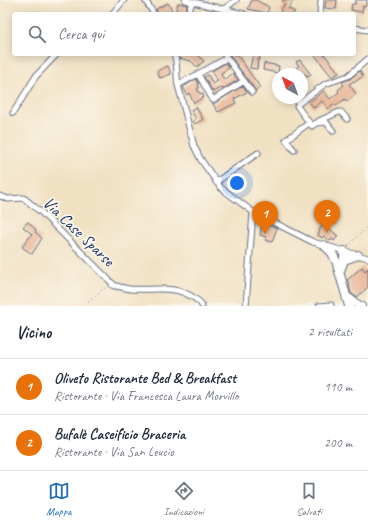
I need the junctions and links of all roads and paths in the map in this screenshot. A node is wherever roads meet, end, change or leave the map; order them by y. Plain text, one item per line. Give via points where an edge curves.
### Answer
1 (124, 0) edge
2 (145, 0) edge
3 (185, 0) edge
4 (236, 0) edge
5 (321, 0) edge
6 (148, 2) edge
7 (192, 2) junction
8 (114, 12) edge
9 (153, 12) edge
10 (189, 12) edge
11 (223, 12) edge
12 (320, 12) edge
13 (356, 28) edge
14 (368, 30) edge
15 (55, 56) edge
16 (175, 56) edge
17 (226, 56) edge
18 (368, 59) edge
19 (198, 74) junction
20 (244, 81) junction
21 (178, 85) junction
22 (252, 92) dead end
23 (13, 113) dead end
24 (346, 119) dead end
25 (309, 123) junction
26 (316, 123) junction
27 (333, 131) dead end
28 (294, 150) dead end
29 (258, 153) dead end
30 (216, 182) junction
31 (0, 196) edge
32 (253, 212) junction
33 (368, 226) edge
34 (324, 245) joint
35 (358, 255) joint
36 (341, 257) junction
37 (368, 258) edge
38 (112, 285) junction
39 (347, 297) junction
40 (330, 305) edge
41 (82, 306) edge
42 (202, 306) edge
43 (246, 306) edge
44 (319, 306) edge
45 (349, 306) edge
46 (361, 306) edge

1 - 8 street
2 - 6 street
3 - 7 street
4 - 11 street
5 - 12 street
6 - 9 street
7 - 10 street
7 - 11 street
13 - 14 street
15 - 23 street via 36,76
16 - 21 street
17 - 19 street
17 - 20 street
18 - 25 street via 348,76 325,84 298,104
19 - 20 street via 213,100
19 - 21 street
20 - 22 street
21 - 30 street via 194,146
24 - 26 street via 339,112
25 - 26 street via 312,126
25 - 28 street via 286,140
26 - 27 street via 326,122
29 - 30 street
30 - 32 street
31 - 38 street, Via Case Sparse via 25,199
32 - 34 street
32 - 43 street
33 - 36 path
34 - 36 highway
35 - 36 highway
35 - 37 street
36 - 39 highway via 340,272
38 - 41 path
38 - 42 street via 130,289 179,291 195,298
39 - 45 highway
39 - 46 highway
40 - 44 street

